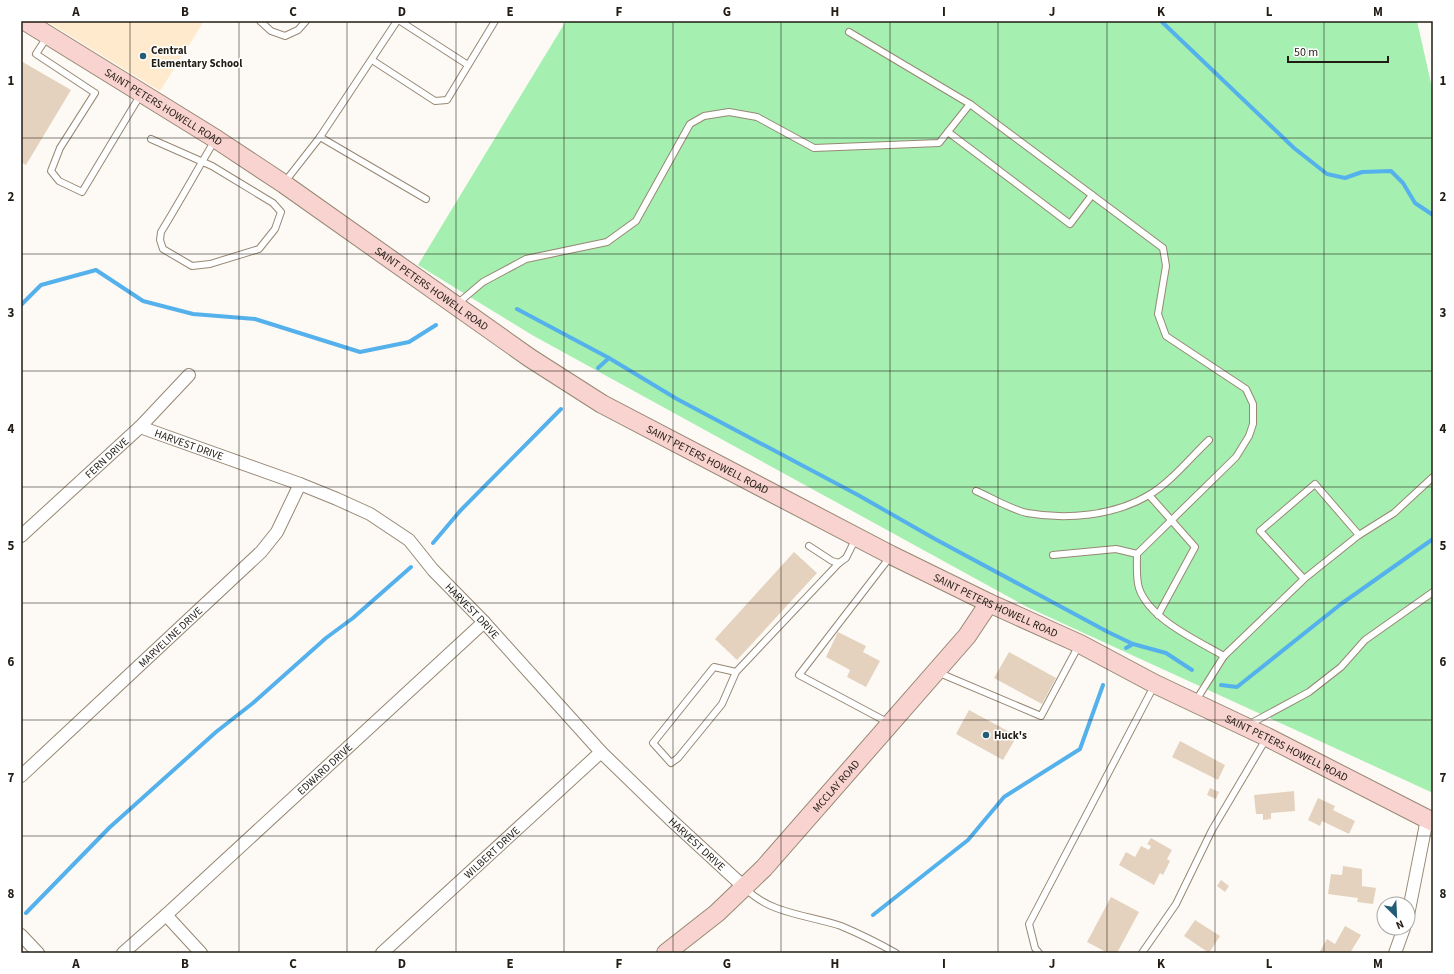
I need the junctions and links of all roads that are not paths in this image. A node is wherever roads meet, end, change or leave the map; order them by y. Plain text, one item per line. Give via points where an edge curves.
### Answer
1 (25, 21) edge
2 (260, 21) edge
3 (306, 21) edge
4 (398, 21) edge
5 (495, 21) edge
6 (849, 32) dead end
7 (48, 36) junction
8 (372, 60) junction
9 (468, 65) junction
10 (142, 93) junction
11 (970, 104) junction
12 (948, 132) junction
13 (320, 137) junction
14 (151, 139) dead end
15 (216, 139) junction
16 (202, 162) junction
17 (284, 184) junction
18 (1092, 195) junction
19 (426, 199) dead end
20 (456, 305) junction
21 (189, 375) dead end
22 (140, 427) junction
23 (1209, 440) dead end
24 (1433, 477) edge
25 (300, 484) junction
26 (976, 492) dead end
27 (1149, 495) junction
28 (1171, 520) junction
29 (1359, 535) junction
30 (21, 536) edge
31 (857, 536) junction
32 (809, 546) dead end
33 (1137, 554) junction
34 (890, 555) junction
35 (1053, 555) dead end
36 (839, 563) junction
37 (1304, 579) junction
38 (1433, 592) edge
39 (989, 603) junction
40 (1158, 615) junction
41 (484, 622) junction
42 (1080, 644) junction
43 (1224, 656) junction
44 (935, 671) junction
45 (736, 672) junction
46 (1155, 684) junction
47 (1194, 703) junction
48 (889, 723) junction
49 (1243, 727) junction
50 (1267, 737) junction
51 (601, 752) junction
52 (21, 776) edge
53 (1430, 820) edge
54 (744, 887) junction
55 (1412, 896) edge
56 (166, 915) junction
57 (21, 935) edge
58 (1401, 936) edge
59 (38, 953) edge
60 (123, 953) edge
61 (201, 953) edge
62 (382, 953) edge
63 (666, 953) edge
64 (896, 953) edge
65 (1039, 953) edge
66 (1142, 953) edge
67 (1395, 953) edge

1 - 7 main road, SAINT PETERS HOWELL ROAD
2 - 3 lane via 271,31 285,36 298,30
4 - 8 lane
4 - 9 lane
5 - 9 lane
6 - 11 lane
7 - 10 main road, SAINT PETERS HOWELL ROAD
7 - 10 lane via 36,54 95,93 60,148 51,171 59,181 82,192
8 - 9 lane via 435,101 447,100
8 - 13 lane
10 - 15 main road, SAINT PETERS HOWELL ROAD
11 - 12 lane
11 - 18 lane
12 - 18 lane via 1070,224
12 - 20 lane via 939,143 814,148 757,118 729,112 704,116 690,124 636,221 607,242 526,259 483,282
13 - 17 lane
13 - 19 lane
14 - 16 lane
15 - 16 lane
15 - 17 main road, SAINT PETERS HOWELL ROAD
16 - 16 lane via 161,232 160,240 163,249 192,266 210,264 259,249 275,229 280,212 273,203
17 - 20 main road, SAINT PETERS HOWELL ROAD
18 - 28 lane via 1163,248 1166,266 1158,314 1166,336 1246,389 1252,404 1253,424 1250,436 1236,457
20 - 31 main road, SAINT PETERS HOWELL ROAD via 530,358 602,404
21 - 22 street, FERN DRIVE
22 - 25 street, HARVEST DRIVE
22 - 30 street, FERN DRIVE
23 - 27 lane
24 - 29 lane via 1394,513
25 - 41 street, HARVEST DRIVE via 370,514 409,540 433,570
25 - 52 street, MARVELINE DRIVE via 277,532 261,552
26 - 27 lane via 1026,512 1054,516 1104,512 1132,504
27 - 28 lane
28 - 33 lane
28 - 40 lane via 1195,547
29 - 37 lane
29 - 37 lane via 1315,484 1260,531
31 - 34 main road, SAINT PETERS HOWELL ROAD
31 - 36 lane via 846,558
32 - 36 lane
33 - 35 lane via 1116,549
33 - 40 lane via 1139,588
34 - 39 main road, SAINT PETERS HOWELL ROAD
34 - 48 lane via 800,676
36 - 45 lane
37 - 43 lane
38 - 49 lane via 1366,640 1340,667 1309,692
39 - 42 main road, SAINT PETERS HOWELL ROAD
39 - 44 main road, MCCLAY ROAD via 967,636
40 - 43 lane
41 - 51 street, HARVEST DRIVE
41 - 56 street, EDWARD DRIVE
42 - 44 lane via 1041,716
42 - 46 main road, SAINT PETERS HOWELL ROAD
43 - 47 lane
44 - 48 main road, MCCLAY ROAD
45 - 45 lane via 714,667 653,743 671,763 678,758 722,704
46 - 47 main road, SAINT PETERS HOWELL ROAD
46 - 65 lane via 1029,924 1035,948
47 - 49 main road, SAINT PETERS HOWELL ROAD
48 - 54 main road, MCCLAY ROAD via 792,836
49 - 50 main road, SAINT PETERS HOWELL ROAD
50 - 53 main road, SAINT PETERS HOWELL ROAD
50 - 66 lane via 1212,830 1176,904
51 - 54 street, HARVEST DRIVE
51 - 62 street, WILBERT DRIVE
53 - 55 street
54 - 63 main road, MCCLAY ROAD via 717,913
54 - 64 lane via 755,898 774,908 840,926
56 - 60 street, EDWARD DRIVE
56 - 61 street
57 - 59 street
58 - 67 street

